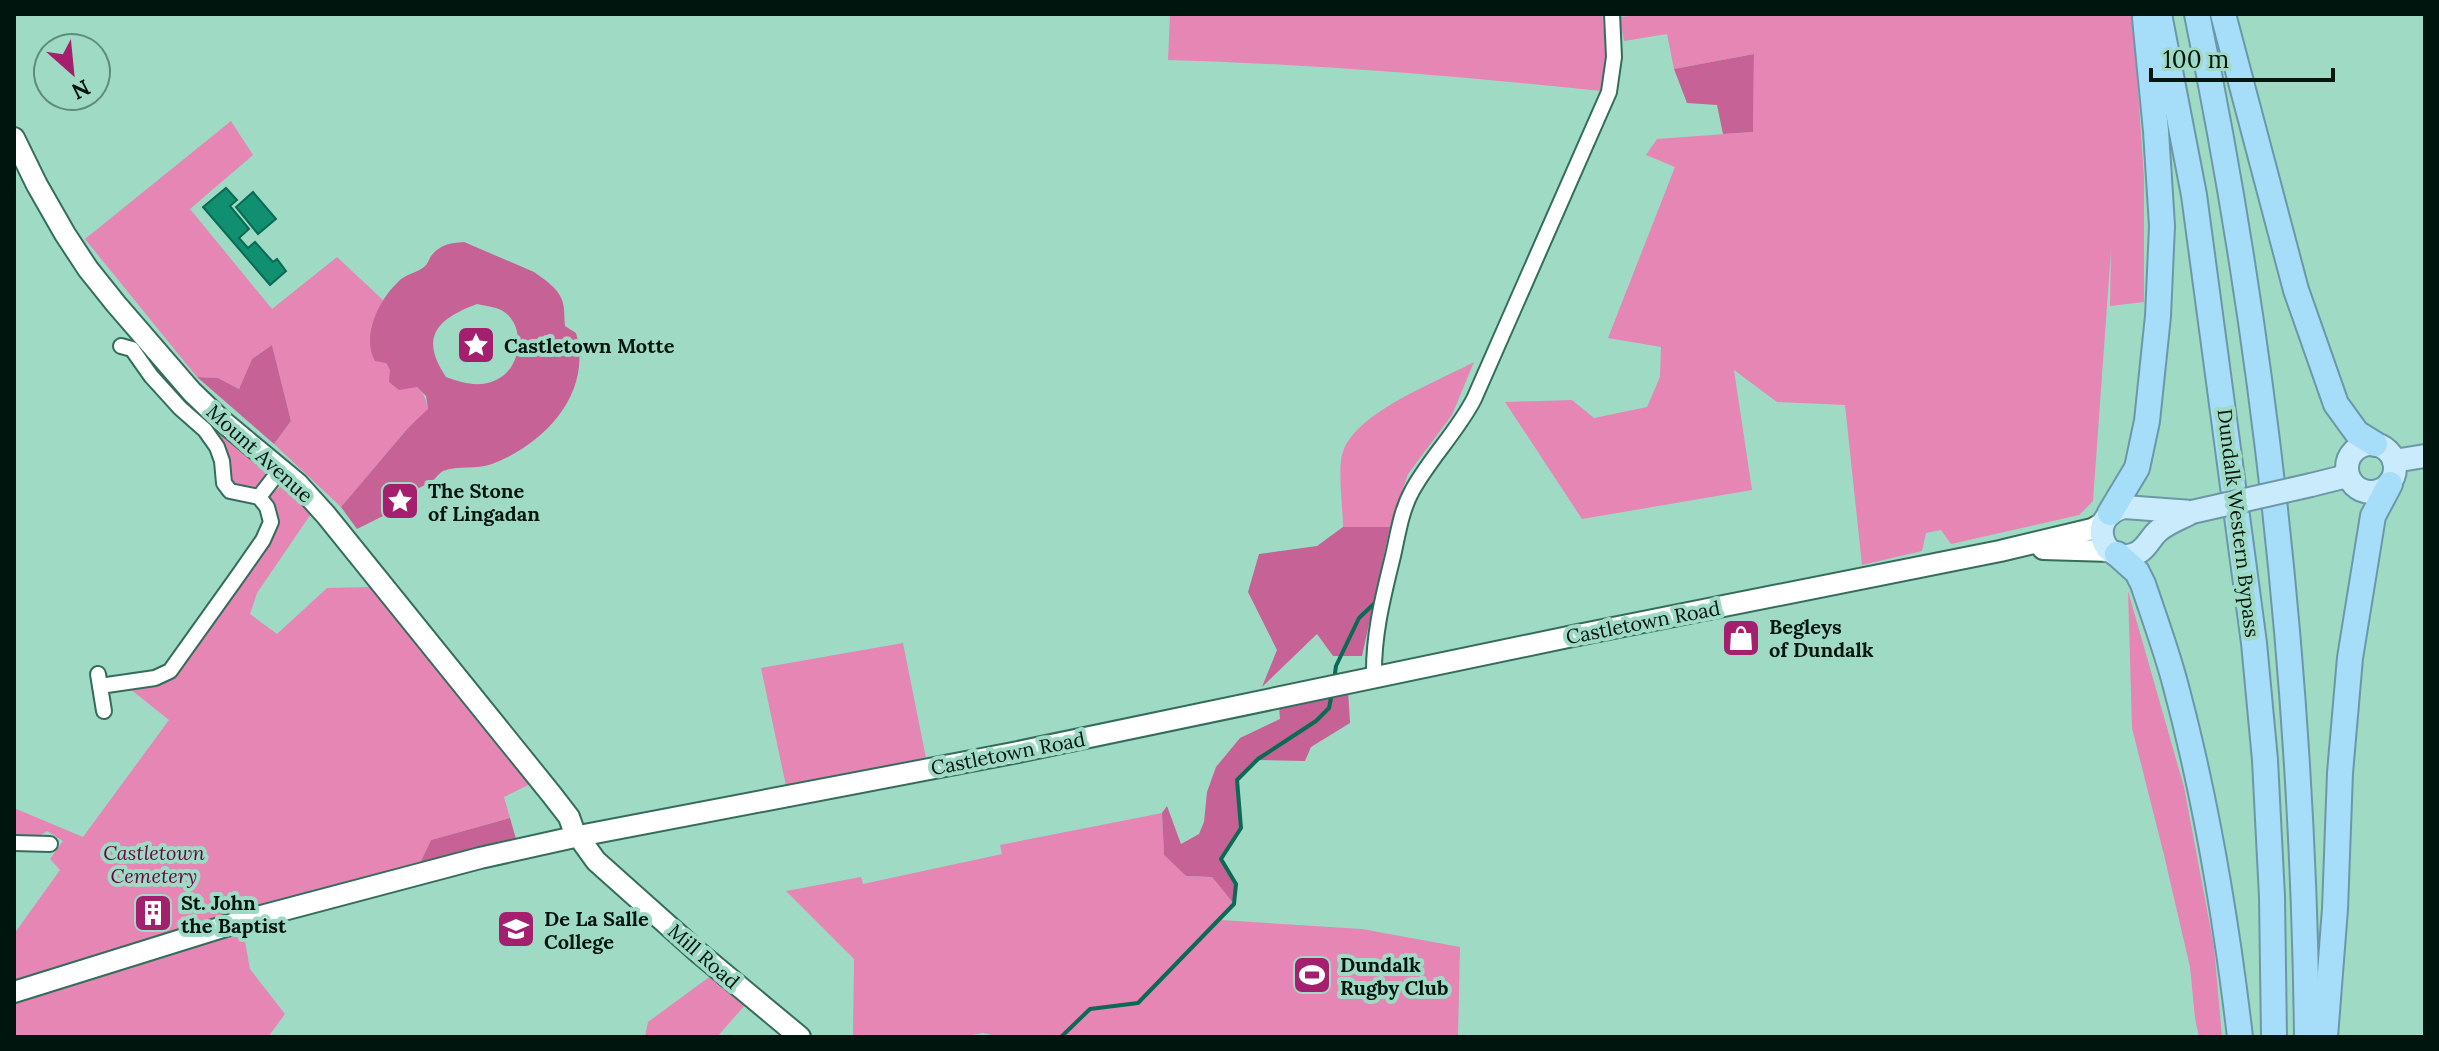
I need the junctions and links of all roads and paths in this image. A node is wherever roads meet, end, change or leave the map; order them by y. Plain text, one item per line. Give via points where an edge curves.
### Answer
1 (1612, 14) edge
2 (2144, 14) edge
3 (2159, 14) edge
4 (2197, 14) edge
5 (2223, 14) edge
6 (14, 138) edge
7 (121, 346) dead end
8 (2375, 444) junction
9 (2425, 456) edge
10 (280, 470) junction
11 (2392, 473) junction
12 (2347, 476) junction
13 (259, 497) junction
14 (2192, 512) junction
15 (2115, 515) junction
16 (2147, 543) junction
17 (2011, 548) junction
18 (2114, 553) junction
19 (1374, 678) junction
20 (104, 711) dead end
21 (579, 836) junction
22 (14, 843) edge
23 (50, 844) dead end
24 (14, 992) edge
25 (800, 1037) edge
26 (2240, 1037) edge
27 (2274, 1037) edge
28 (2307, 1037) edge
29 (2325, 1037) edge

1 - 19 street via 1609,92 1474,399 1405,506 1377,620
2 - 15 highway via 2162,226 2158,316 2137,468
3 - 27 highway, Dundalk Western Bypass via 2194,195 2254,643 2272,897
4 - 28 highway, Dundalk Western Bypass via 2234,212 2284,605 2305,918
5 - 8 highway via 2296,290 2336,404 2357,433
6 - 10 main road, Mount Avenue via 88,269 168,367
7 - 13 street via 132,349 205,430 217,447 230,491
8 - 11 main road via 2387,450
8 - 12 main road via 2352,452
9 - 11 main road
10 - 13 street
10 - 21 main road, Mount Avenue via 326,515 503,733
11 - 12 main road via 2370,493 2356,488
11 - 29 highway via 2373,516 2350,658
12 - 14 main road, bridge
13 - 20 street via 271,522 263,540 170,671 155,678 99,680
14 - 15 main road
14 - 16 main road via 2160,529
15 - 16 main road via 2139,511 2149,524
15 - 17 main road, Castletown Road via 2092,529
15 - 18 main road via 2103,540
16 - 18 main road via 2133,555
17 - 18 main road, Castletown Road
17 - 19 main road, Castletown Road
18 - 26 highway via 2143,584 2174,681 2228,937
19 - 21 main road, Castletown Road
21 - 24 main road, Castletown Road via 242,921
21 - 25 main road, Mill Road via 596,861
22 - 23 street

